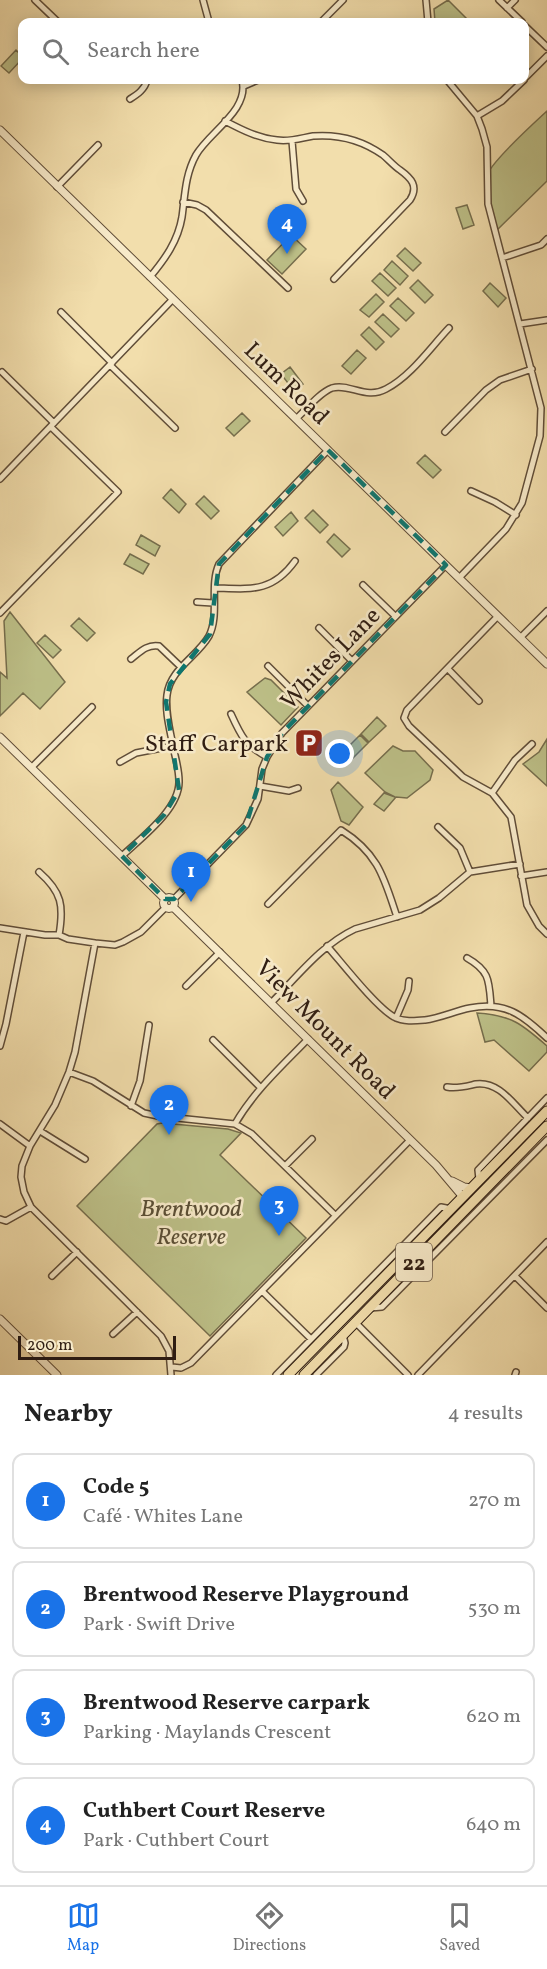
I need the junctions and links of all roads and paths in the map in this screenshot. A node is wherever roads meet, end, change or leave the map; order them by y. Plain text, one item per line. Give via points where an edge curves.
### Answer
1 (35, 0) edge
2 (203, 0) edge
3 (343, 0) edge
4 (426, 0) edge
5 (499, 0) edge
6 (515, 0) edge
7 (507, 8) junction
8 (54, 18) edge
9 (207, 18) edge
10 (325, 18) edge
11 (428, 18) edge
12 (517, 18) edge
13 (529, 30) edge
14 (547, 47) edge
15 (547, 56) edge
16 (529, 74) edge
17 (146, 84) edge
18 (243, 84) edge
19 (450, 84) edge
20 (519, 84) edge
21 (130, 99) dead end
22 (477, 116) junction
23 (225, 121) junction
24 (0, 130) edge
25 (292, 141) junction
26 (98, 145) dead end
27 (57, 187) junction
28 (303, 201) dead end
29 (183, 202) junction
30 (547, 239) edge
31 (502, 258) junction
32 (150, 277) junction
33 (334, 279) dead end
34 (288, 288) dead end
35 (173, 299) junction
36 (61, 312) dead end
37 (547, 320) edge
38 (520, 324) junction
39 (449, 327) dead end
40 (111, 364) junction
41 (532, 369) junction
42 (2, 372) dead end
43 (297, 418) junction
44 (52, 425) junction
45 (176, 428) dead end
46 (445, 432) dead end
47 (544, 437) edge
48 (328, 450) junction
49 (0, 479) edge
50 (471, 491) dead end
51 (516, 515) junction
52 (295, 561) dead end
53 (446, 565) junction
54 (459, 578) junction
55 (363, 585) dead end
56 (215, 588) junction
57 (197, 602) dead end
58 (213, 603) junction
59 (547, 611) edge
60 (0, 613) edge
61 (395, 616) junction
62 (498, 616) junction
63 (319, 628) dead end
64 (520, 638) junction
65 (132, 659) dead end
66 (352, 661) junction
67 (547, 664) edge
68 (268, 666) dead end
69 (181, 667) junction
70 (448, 669) junction
71 (479, 701) dead end
72 (308, 706) junction
73 (92, 707) dead end
74 (231, 714) dead end
75 (0, 736) edge
76 (532, 744) dead end
77 (172, 746) junction
78 (267, 757) junction
79 (120, 762) dead end
80 (32, 767) junction
81 (260, 786) junction
82 (298, 788) dead end
83 (492, 793) junction
84 (438, 827) dead end
85 (122, 856) junction
86 (519, 864) junction
87 (39, 872) dead end
88 (470, 872) junction
89 (547, 872) edge
90 (521, 876) junction
91 (268, 904) dead end
92 (171, 905) junction
93 (397, 917) junction
94 (0, 928) edge
95 (24, 932) junction
96 (547, 934) edge
97 (59, 935) junction
98 (95, 944) junction
99 (327, 946) junction
100 (220, 952) junction
101 (467, 958) dead end
102 (410, 981) dead end
103 (186, 986) dead end
104 (271, 1003) junction
105 (0, 1006) edge
106 (491, 1006) junction
107 (8, 1008) junction
108 (396, 1018) junction
109 (149, 1025) dead end
110 (547, 1038) edge
111 (308, 1039) junction
112 (213, 1040) dead end
113 (0, 1046) edge
114 (69, 1072) junction
115 (447, 1087) dead end
116 (261, 1088) junction
117 (547, 1098) edge
118 (131, 1106) junction
119 (547, 1111) edge
120 (528, 1118) junction
121 (0, 1124) edge
122 (235, 1124) junction
123 (547, 1126) edge
124 (40, 1131) junction
125 (312, 1139) dead end
126 (410, 1140) junction
127 (547, 1140) edge
128 (30, 1146) junction
129 (85, 1159) dead end
130 (285, 1166) junction
131 (450, 1179) junction
132 (480, 1179) junction
133 (471, 1188) junction
134 (463, 1197) junction
135 (473, 1201) junction
136 (31, 1207) junction
137 (451, 1209) junction
138 (335, 1215) junction
139 (0, 1219) edge
140 (449, 1232) junction
141 (547, 1242) edge
142 (77, 1252) junction
143 (52, 1276) dead end
144 (515, 1276) junction
145 (262, 1291) junction
146 (547, 1308) edge
147 (137, 1312) junction
148 (346, 1315) junction
149 (0, 1319) edge
150 (355, 1323) junction
151 (113, 1334) dead end
152 (343, 1335) junction
153 (311, 1339) junction
154 (172, 1367) junction
155 (52, 1373) edge
156 (171, 1375) edge
157 (276, 1375) edge
158 (288, 1375) edge
159 (304, 1375) edge
160 (316, 1375) edge
161 (408, 1375) edge
162 (418, 1375) edge

1 - 8 street
2 - 9 street
3 - 10 street
4 - 11 street
5 - 7 street
6 - 7 street
7 - 12 street
13 - 14 street
15 - 16 street
17 - 21 street
18 - 23 street via 236,110
19 - 22 street
20 - 22 street via 502,101
22 - 31 street via 487,147 487,194
23 - 25 street via 264,138
23 - 29 street via 195,157
24 - 27 street, Lum Road
25 - 28 street via 296,189
25 - 33 street via 328,135 354,140 371,147 414,182 410,200
26 - 27 street
27 - 32 street, Lum Road
29 - 32 street via 170,251
29 - 34 street via 206,210
30 - 31 street via 541,245
31 - 38 street
32 - 35 street, Lum Road
35 - 40 street
35 - 43 street, Lum Road
36 - 40 street
37 - 38 street
38 - 41 street
39 - 43 street via 407,374 386,390 373,393 329,389
40 - 44 street
40 - 45 street
41 - 46 street via 500,380 486,390
41 - 47 street
42 - 44 street
43 - 48 street, Lum Road
44 - 49 street
44 - 60 street via 118,492
47 - 51 street
48 - 53 street, Lum Road
48 - 56 street via 219,564
50 - 51 street
51 - 54 street
52 - 56 street via 272,584 254,589
53 - 54 street, Lum Road
53 - 61 street, Whites Lane
54 - 62 street, Lum Road
55 - 61 street
56 - 58 street
57 - 58 street
58 - 69 street via 210,634
59 - 64 street
61 - 66 street, Whites Lane
62 - 64 street, Lum Road
62 - 70 street
63 - 66 street
64 - 67 street, Lum Road
65 - 69 street via 154,645
66 - 72 street, Whites Lane
68 - 72 street
69 - 77 street via 167,693
70 - 71 street
70 - 83 street via 407,710 404,718 463,777
72 - 78 street, Whites Lane via 282,733
73 - 80 street
74 - 78 street via 250,747
75 - 80 street
76 - 83 street via 515,760
77 - 79 street via 136,753
77 - 85 street via 179,781 175,799
78 - 81 street, Whites Lane
80 - 85 street
81 - 82 street via 290,791
81 - 92 street, Whites Lane via 246,825
83 - 86 street via 511,817
84 - 88 street via 460,848
85 - 92 street via 165,899 170,897
86 - 88 street
86 - 90 street
87 - 97 street via 52,883 60,899
88 - 93 street via 430,905
89 - 90 street
90 - 96 street via 527,905
91 - 93 street via 341,830 379,868
92 - 98 street, Whites Lane via 141,932 123,942
92 - 100 street, View Mount Road
93 - 99 street via 355,929
94 - 95 street, Whites Lane
95 - 97 street, Whites Lane
95 - 107 street
97 - 98 street, Whites Lane
98 - 114 street
99 - 104 street
99 - 108 street
100 - 103 street
100 - 104 street, View Mount Road
101 - 106 street via 482,966 489,981
102 - 108 street
104 - 111 street, View Mount Road
105 - 107 street
106 - 108 street via 411,1022
106 - 110 street via 517,1013
107 - 113 street
109 - 118 street via 140,1081
111 - 116 street
111 - 126 street, View Mount Road
112 - 116 street
114 - 118 street via 93,1080
114 - 124 street
115 - 120 street via 494,1086
116 - 122 street
117 - 120 street
118 - 122 street via 158,1116
119 - 132 main road, 22
120 - 132 street via 478,1170
121 - 128 street
122 - 130 street via 252,1134
123 - 135 main road, 22
124 - 128 street
124 - 129 street
125 - 130 street
126 - 131 street, View Mount Road
126 - 138 street
127 - 140 street
128 - 136 street via 21,1177
130 - 138 street
131 - 133 street, View Mount Road
131 - 134 street, View Mount Road
132 - 133 main road, 22
133 - 134 main road, 22
134 - 135 main road
134 - 137 main road, 22
135 - 140 main road, 22
136 - 139 street via 14,1218
136 - 142 street
137 - 148 main road, 22
137 - 153 street via 441,1207
138 - 145 street
140 - 150 main road, 22
141 - 144 street
142 - 143 street
142 - 147 street
144 - 146 street
144 - 162 street
145 - 153 street
145 - 154 street via 190,1363
147 - 151 street
147 - 154 street via 161,1336
148 - 150 main road
148 - 158 main road, 22
149 - 155 street
150 - 152 main road, 22
150 - 161 street
152 - 159 main road, 22
152 - 160 street via 344,1347
153 - 157 street
154 - 156 street

